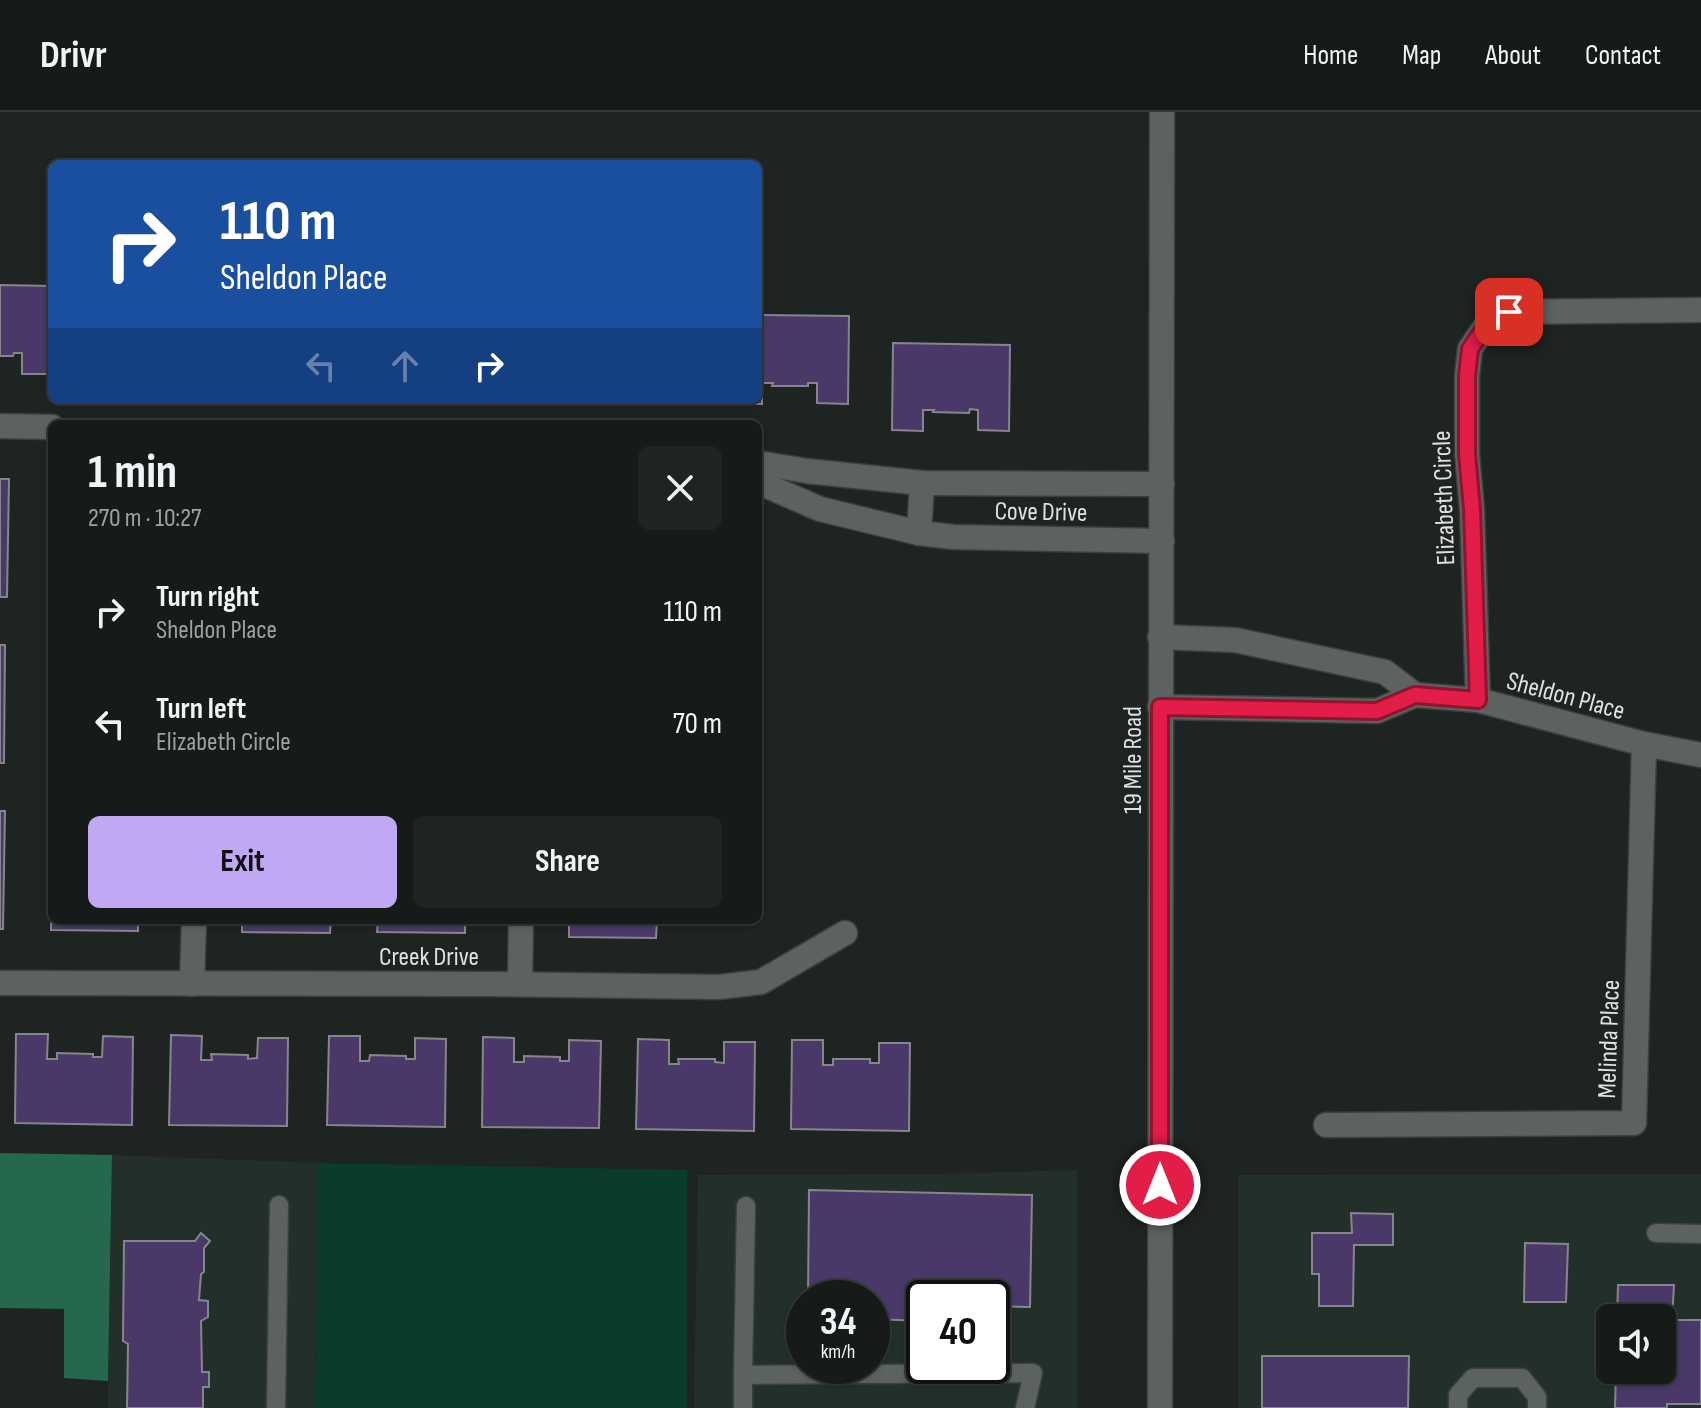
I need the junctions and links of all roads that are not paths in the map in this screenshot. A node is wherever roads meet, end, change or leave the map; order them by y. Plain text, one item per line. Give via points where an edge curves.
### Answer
1 (1162, 112) edge
2 (1701, 310) edge
3 (0, 426) edge
4 (48, 427) edge
5 (762, 464) edge
6 (922, 483) junction
7 (762, 484) edge
8 (1162, 484) junction
9 (919, 533) junction
10 (1162, 541) junction
11 (1160, 637) junction
12 (1415, 695) junction
13 (1478, 700) junction
14 (1160, 707) junction
15 (1644, 744) junction
16 (1701, 755) edge
17 (194, 924) edge
18 (521, 924) edge
19 (845, 933) dead end
20 (0, 983) edge
21 (192, 984) junction
22 (520, 984) junction
23 (1326, 1125) dead end
24 (279, 1205) dead end
25 (746, 1206) dead end
26 (1656, 1233) dead end
27 (1701, 1234) edge
28 (743, 1375) junction
29 (276, 1408) edge
30 (743, 1408) edge
31 (1025, 1408) edge
32 (1160, 1408) edge
33 (1458, 1408) edge
34 (1537, 1408) edge

1 - 8 street, 19 Mile Road
2 - 13 street, Elizabeth Circle via 1509,312 1487,324 1470,349 1467,454
3 - 4 street
5 - 6 street, Cove Drive
6 - 8 street, Cove Drive
6 - 9 street
7 - 9 street, Cove Drive via 820,509
8 - 10 street, 19 Mile Road
9 - 10 street, Cove Drive
10 - 11 street, 19 Mile Road
11 - 12 street via 1235,640 1385,672
11 - 14 street, 19 Mile Road
12 - 13 street, Sheldon Place
12 - 14 street, Sheldon Place via 1377,711
13 - 15 street, Sheldon Place
14 - 32 street, 19 Mile Road
15 - 16 street, Sheldon Place
15 - 23 street, Melinda Place via 1634,1123
17 - 21 street
18 - 22 street
19 - 22 street, Creek Drive via 761,982 719,987
20 - 21 street, Creek Drive
21 - 22 street, Creek Drive
24 - 29 lane
25 - 28 lane
26 - 27 lane
28 - 30 lane
28 - 31 lane via 1033,1373
33 - 34 lane via 1458,1395 1473,1378 1522,1378 1537,1397

